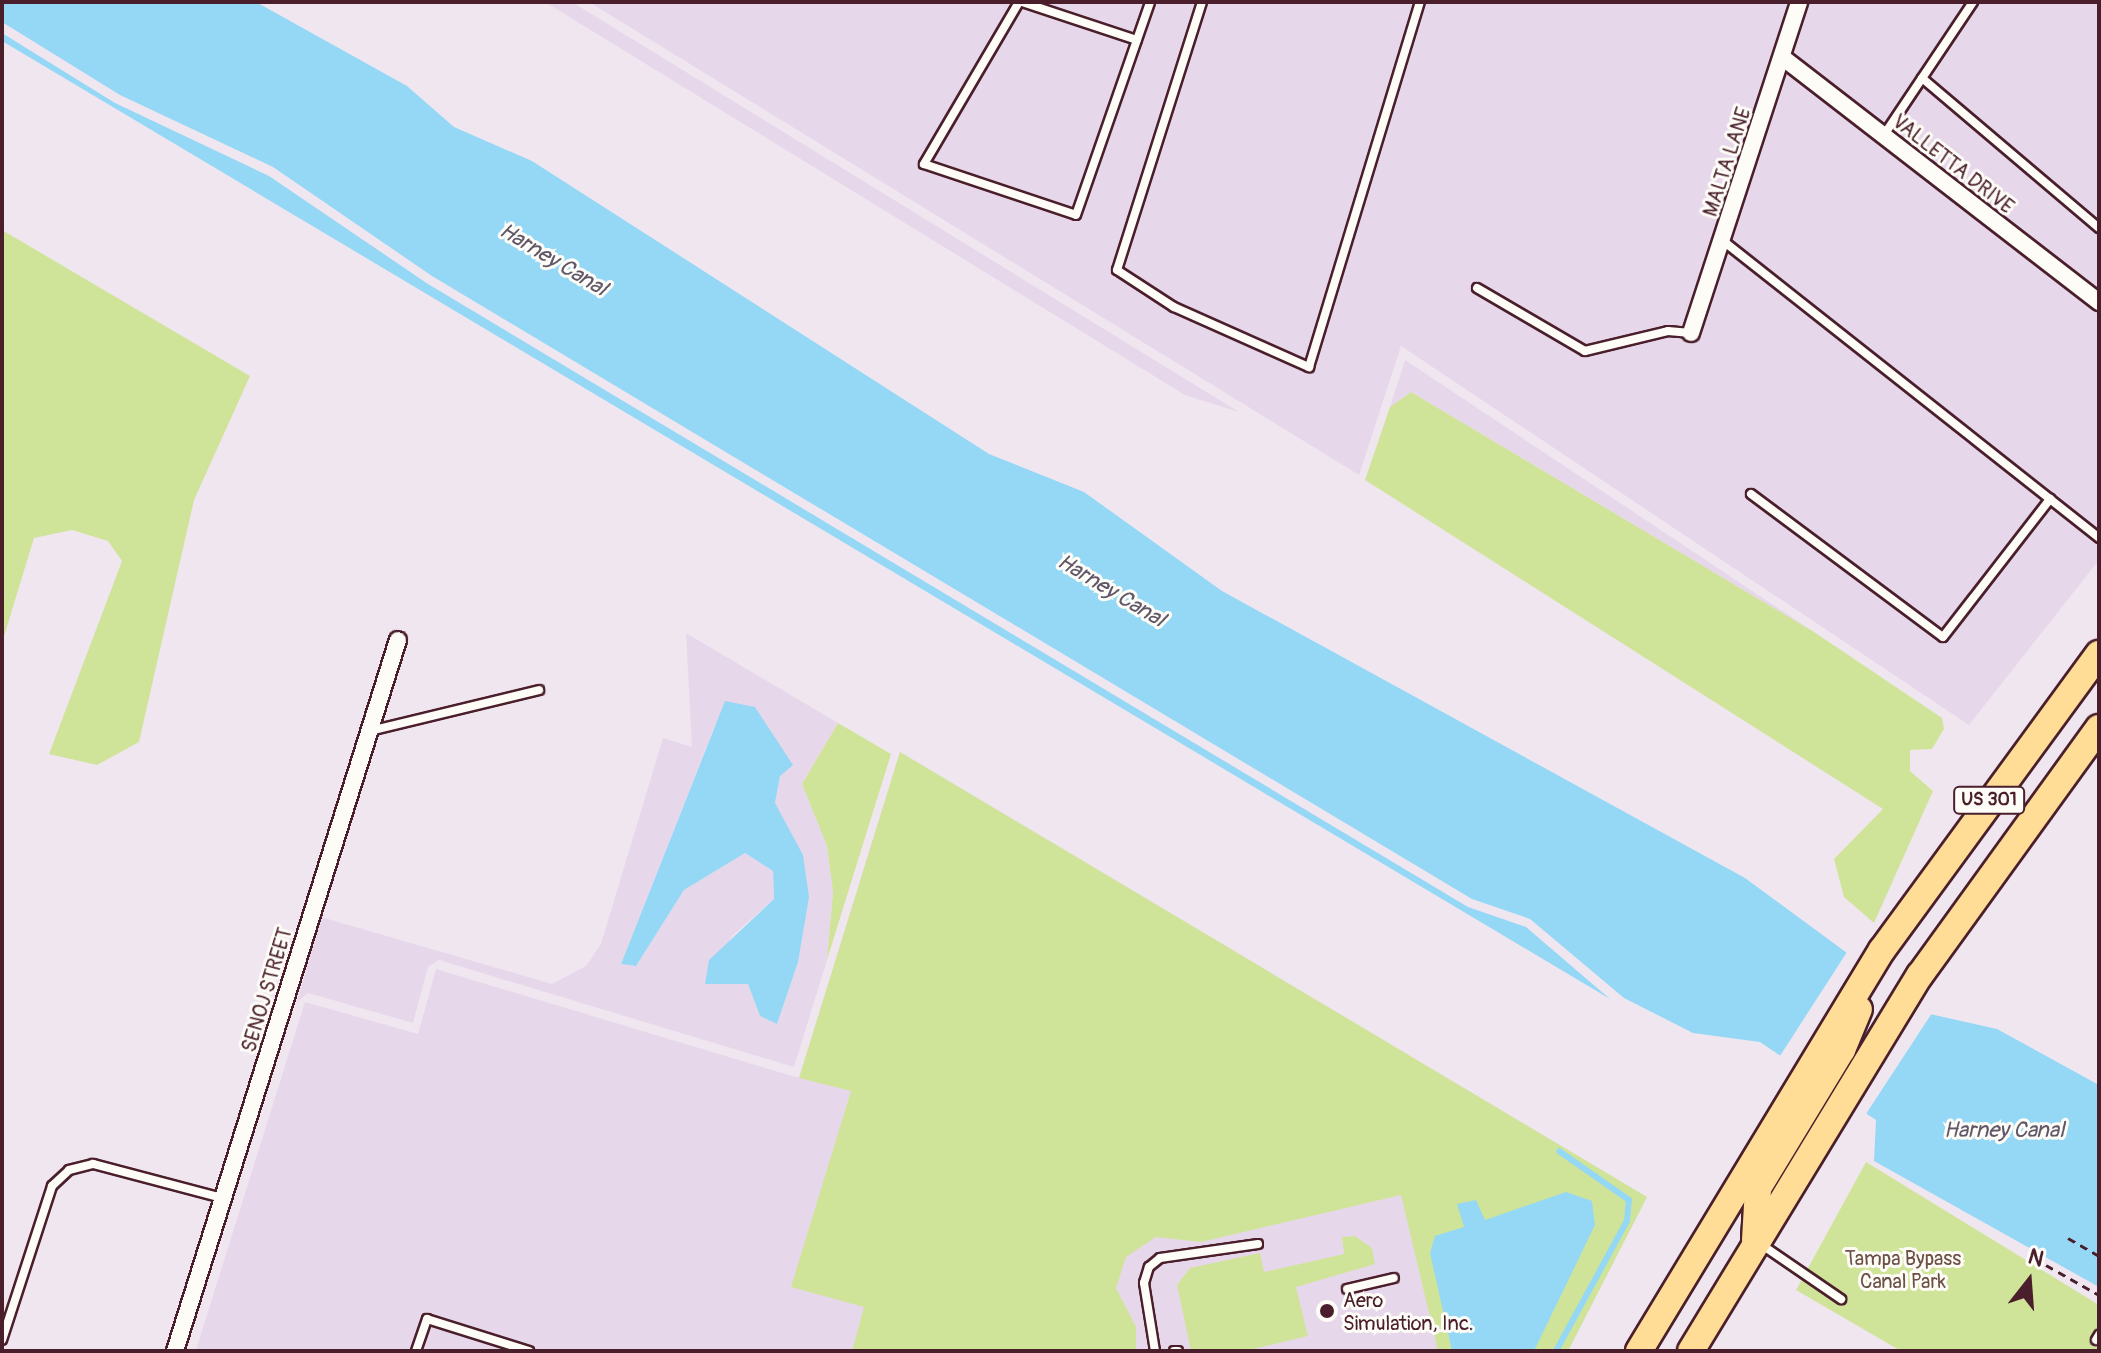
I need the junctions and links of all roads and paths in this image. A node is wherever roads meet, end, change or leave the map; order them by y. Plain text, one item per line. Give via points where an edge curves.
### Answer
1 (1020, 2) edge
2 (1150, 2) edge
3 (1202, 2) edge
4 (1420, 2) edge
5 (1799, 2) edge
6 (1973, 2) edge
7 (1137, 40) junction
8 (1782, 57) junction
9 (1922, 78) junction
10 (1884, 136) junction
11 (2099, 228) edge
12 (1722, 240) junction
13 (1477, 288) dead end
14 (2099, 302) edge
15 (1691, 333) joint
16 (1751, 494) dead end
17 (2050, 499) junction
18 (2099, 538) edge
19 (398, 640) dead end
20 (2099, 654) edge
21 (539, 690) dead end
22 (2099, 728) edge
23 (369, 731) junction
24 (1805, 1111) junction
25 (223, 1198) junction
26 (2068, 1238) dead end
27 (1755, 1240) junction
28 (1258, 1244) dead end
29 (2099, 1256) edge
30 (2046, 1265) dead end
31 (1394, 1278) dead end
32 (1347, 1289) dead end
33 (2099, 1295) edge
34 (1841, 1299) dead end
35 (2, 1340) edge
36 (175, 1351) edge
37 (416, 1351) edge
38 (529, 1351) edge
39 (1155, 1351) edge
40 (1639, 1351) edge
41 (1691, 1351) edge

1 - 7 lane
1 - 7 lane via 924,164 1076,215
2 - 7 lane
3 - 4 lane via 1117,270 1174,307 1309,367
5 - 8 street, MALTA LANE
6 - 9 lane
8 - 10 street, VALLETTA DRIVE
8 - 12 street, MALTA LANE
9 - 10 lane
9 - 11 lane
10 - 14 street, VALLETTA DRIVE
12 - 15 street, MALTA LANE
12 - 17 lane
13 - 15 lane via 1585,351 1668,331
16 - 17 lane via 1943,637
17 - 18 lane
19 - 23 street, SENOJ STREET
20 - 24 main road, US 301 via 1882,950
21 - 23 lane
22 - 24 main road, US 301 via 1920,975
23 - 25 street, SENOJ STREET
24 - 27 main road, US 301
24 - 40 main road, US 301
25 - 35 lane via 93,1164 69,1170 52,1186
25 - 36 street, SENOJ STREET
26 - 29 path
27 - 34 lane
27 - 41 main road, US 301
28 - 39 lane via 1160,1258 1149,1267 1144,1283
30 - 33 path
31 - 32 lane
37 - 38 lane via 427,1319

